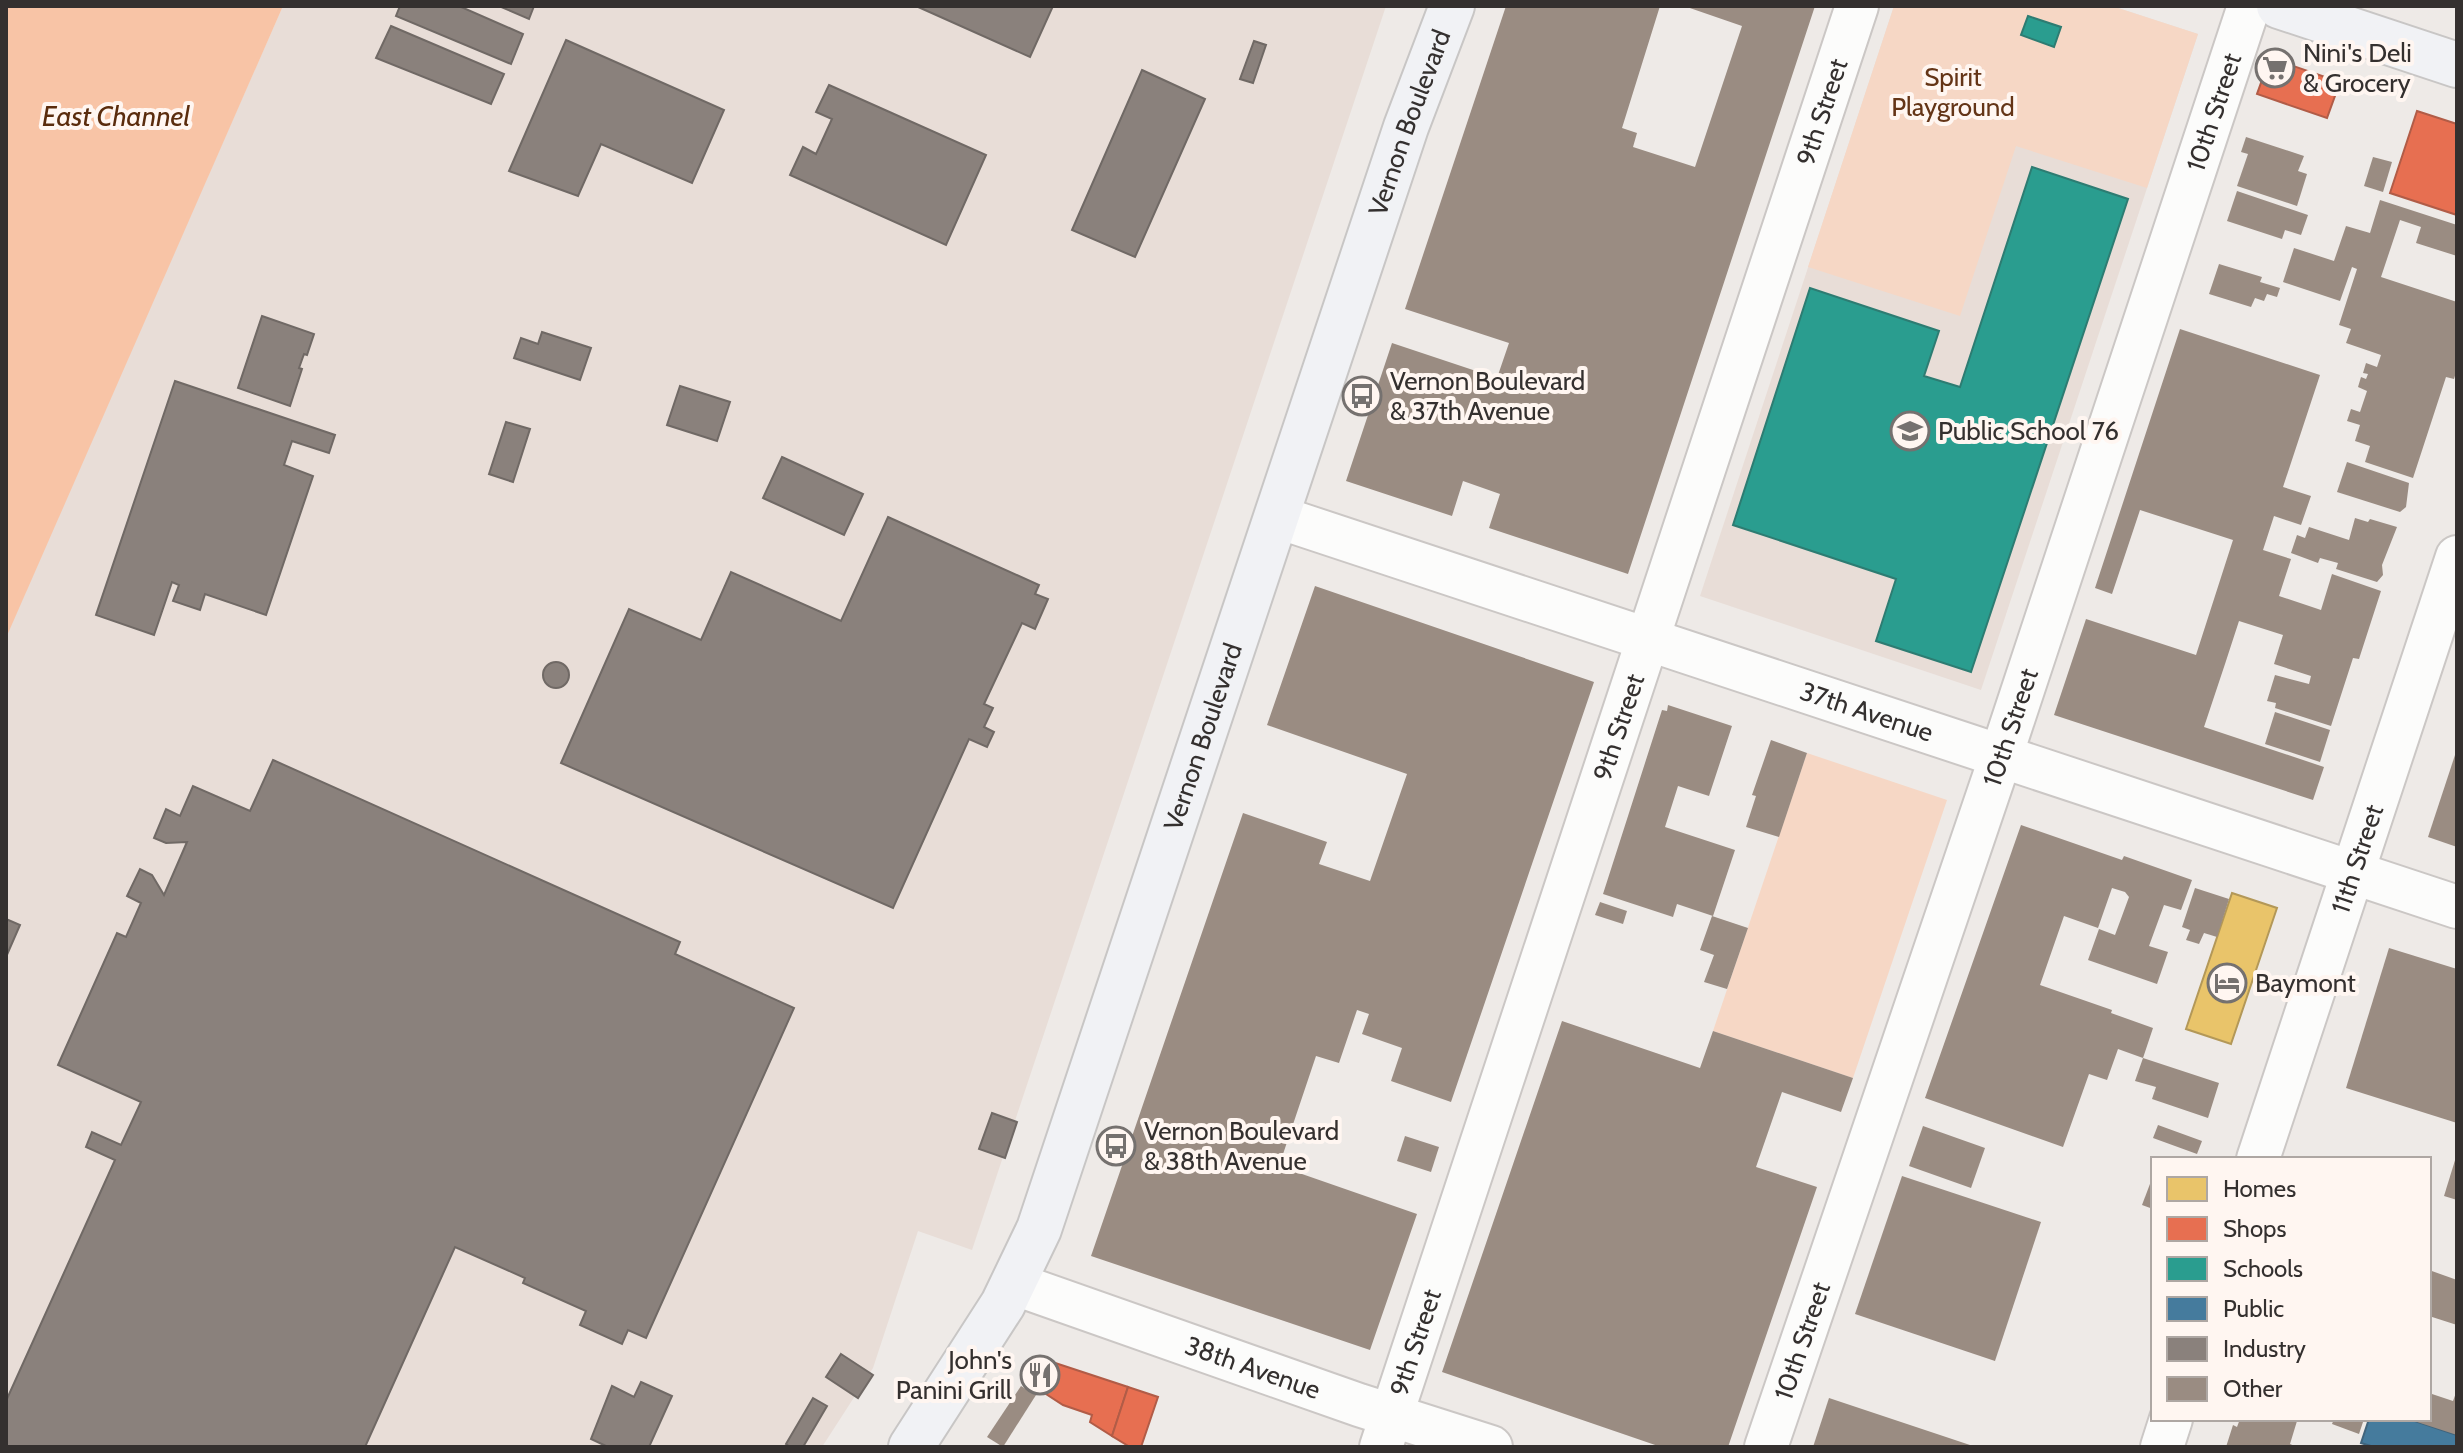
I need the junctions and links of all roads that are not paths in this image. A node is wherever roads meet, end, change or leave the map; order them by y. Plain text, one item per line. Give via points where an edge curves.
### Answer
1 (1452, 6) edge
2 (1857, 6) edge
3 (2249, 6) edge
4 (2279, 6) edge
5 (2457, 65) edge
6 (1278, 517) junction
7 (2457, 557) edge
8 (1648, 638) junction
9 (2001, 756) junction
10 (2353, 872) junction
11 (2457, 907) edge
12 (2259, 1157) edge
13 (1015, 1284) junction
14 (2170, 1421) edge
15 (1386, 1430) edge
16 (911, 1447) edge
17 (1491, 1447) edge
18 (1766, 1447) edge
19 (2162, 1447) edge

1 - 6 main road, Vernon Boulevard via 1406,127
2 - 8 street, 9th Street
3 - 9 street, 10th Street
4 - 5 main road
6 - 8 street, 37th Avenue
6 - 13 main road, Vernon Boulevard via 1073,1131
7 - 10 street, 11th Street
8 - 9 street, 37th Avenue
8 - 15 street, 9th Street
9 - 10 street, 37th Avenue
9 - 18 street, 10th Street
10 - 11 street, 37th Avenue
10 - 12 street, 11th Street
13 - 15 street, 38th Avenue via 1359,1405
13 - 16 main road, Vernon Boulevard
14 - 19 street
15 - 17 street, 38th Avenue

